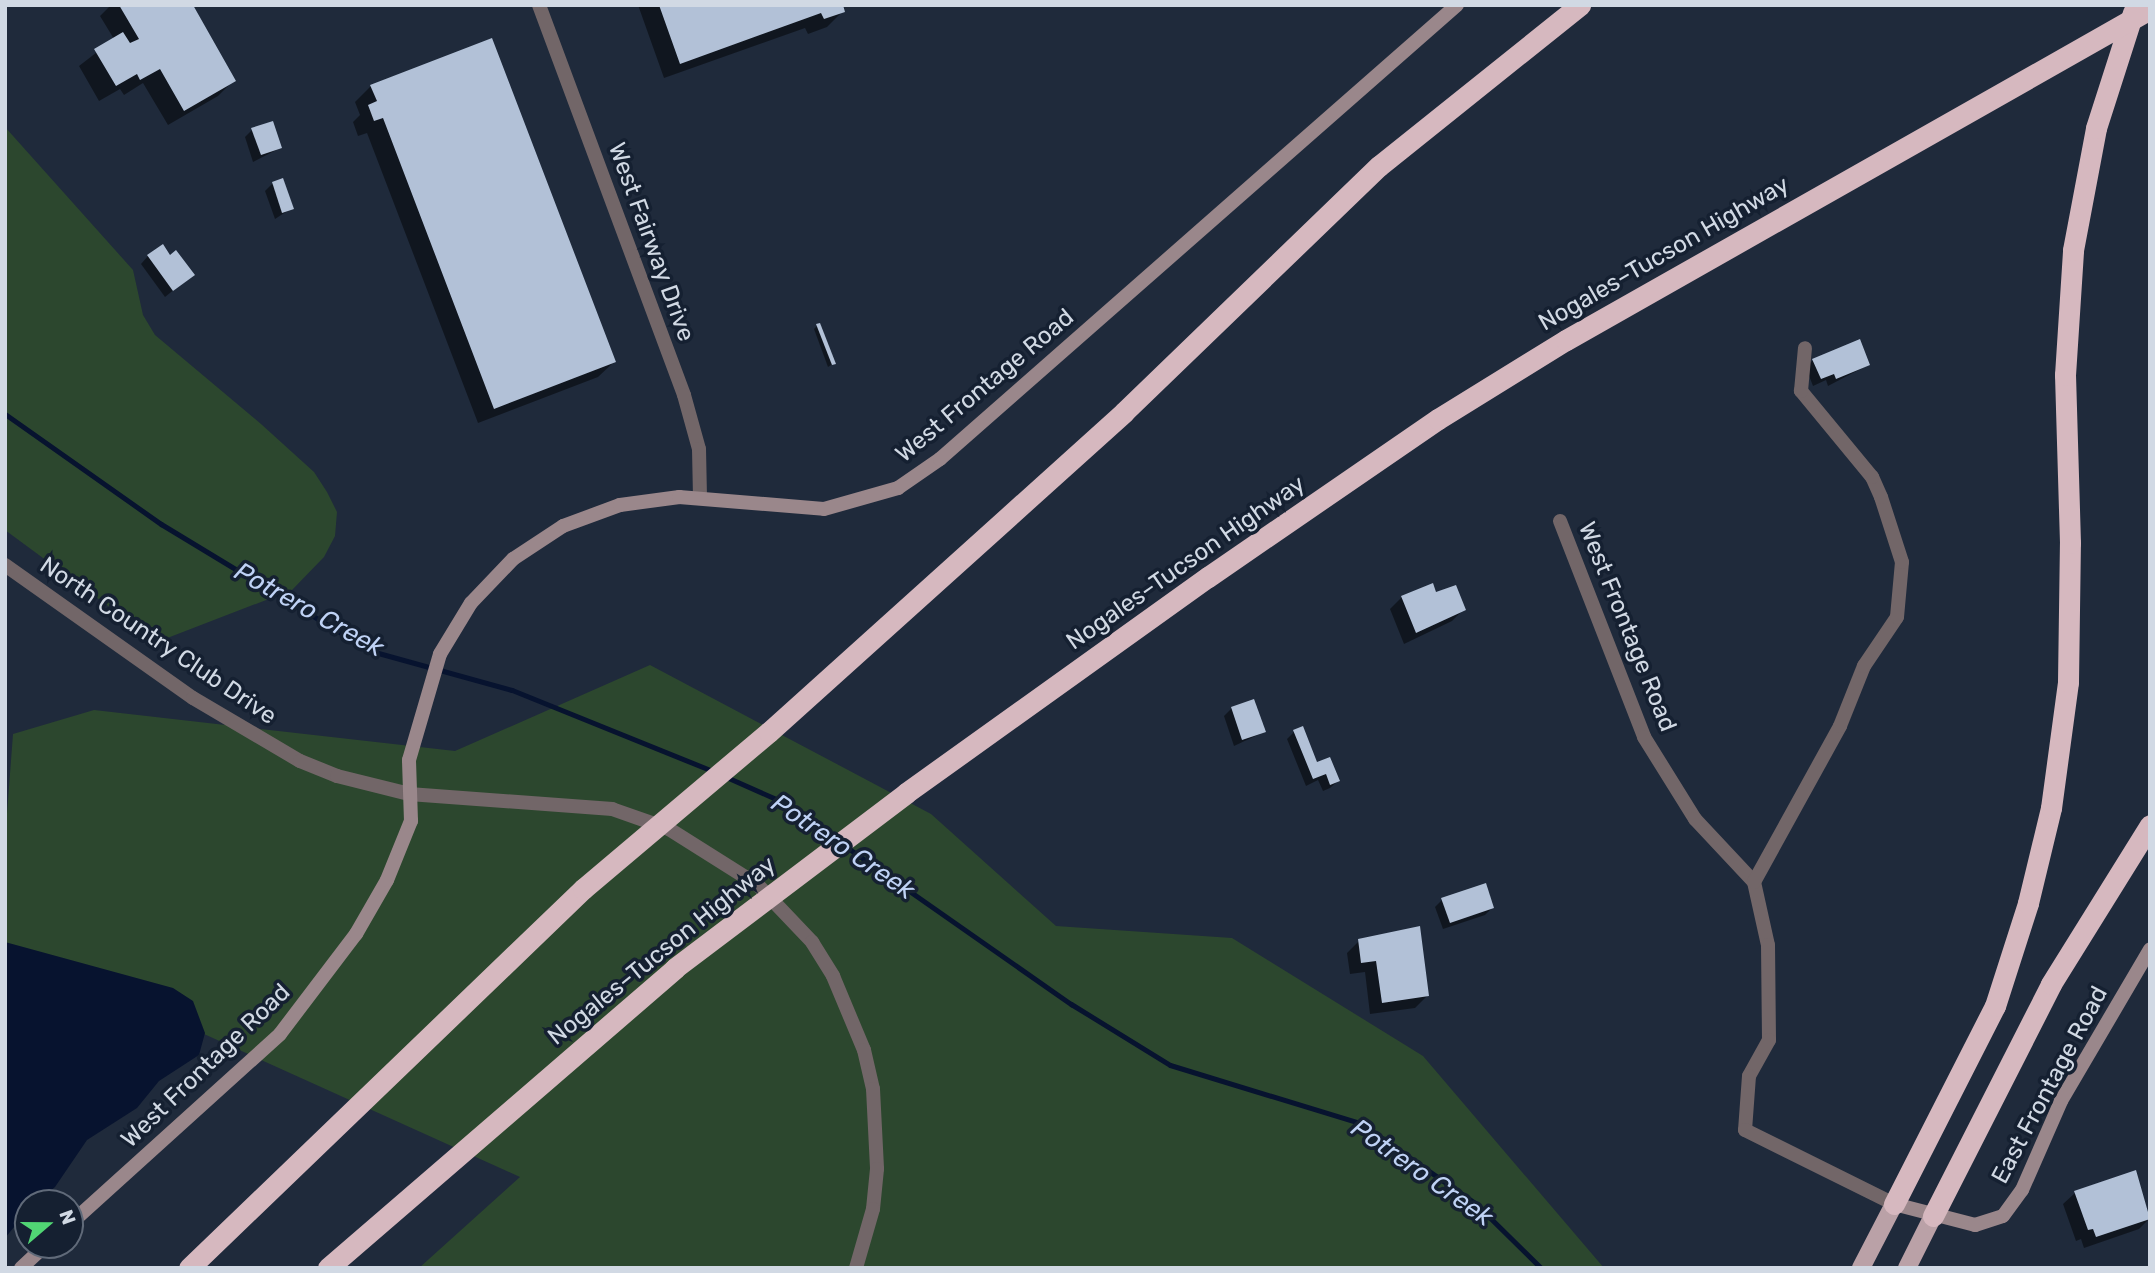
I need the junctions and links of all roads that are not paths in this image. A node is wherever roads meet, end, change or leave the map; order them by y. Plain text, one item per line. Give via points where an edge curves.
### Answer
1 (539, 5) edge
2 (1457, 5) edge
3 (1580, 5) edge
4 (2136, 5) edge
5 (2150, 9) edge
6 (1805, 348) dead end
7 (700, 498) junction
8 (1560, 521) dead end
9 (5, 565) edge
10 (409, 794) junction
11 (2150, 825) edge
12 (1754, 883) junction
13 (2150, 949) edge
14 (1894, 1204) junction
15 (84, 1211) edge
16 (1933, 1216) junction
17 (189, 1268) edge
18 (328, 1268) edge
19 (856, 1268) edge
20 (1861, 1268) edge
21 (1906, 1268) edge

1 - 7 street, West Fairway Drive via 684,395 699,449
2 - 7 street, West Frontage Road via 920,474 874,498 824,509
3 - 17 highway via 1379,166 1124,412 769,732 583,889
4 - 14 highway via 2107,92 2073,250 2065,375 2068,682 2051,808 2028,903 1995,1006
5 - 18 highway, Nogales–Tucson Highway via 1566,340 1438,419 906,793 675,968
6 - 12 street via 1801,391 1872,477 1881,497 1902,562 1897,617 1864,666 1840,726
7 - 10 street, West Frontage Road via 620,505 563,526 491,580 451,634 418,721 409,760
8 - 12 street, West Frontage Road via 1644,737 1695,819
9 - 10 street, North Country Club Drive via 193,698 264,741 337,776
10 - 15 street, West Frontage Road via 411,821 387,880 321,986 280,1034
10 - 19 street, North Country Club Drive via 612,810 669,829 728,863 786,910 833,976 864,1049 876,1115 877,1169 873,1209
11 - 16 highway via 2051,984
12 - 14 street, West Frontage Road via 1768,945 1769,1040 1749,1076 1745,1130
13 - 16 street, East Frontage Road via 2061,1101 2022,1190 2003,1216 1975,1225
14 - 16 street, East Frontage Road
14 - 20 main road
16 - 21 main road

